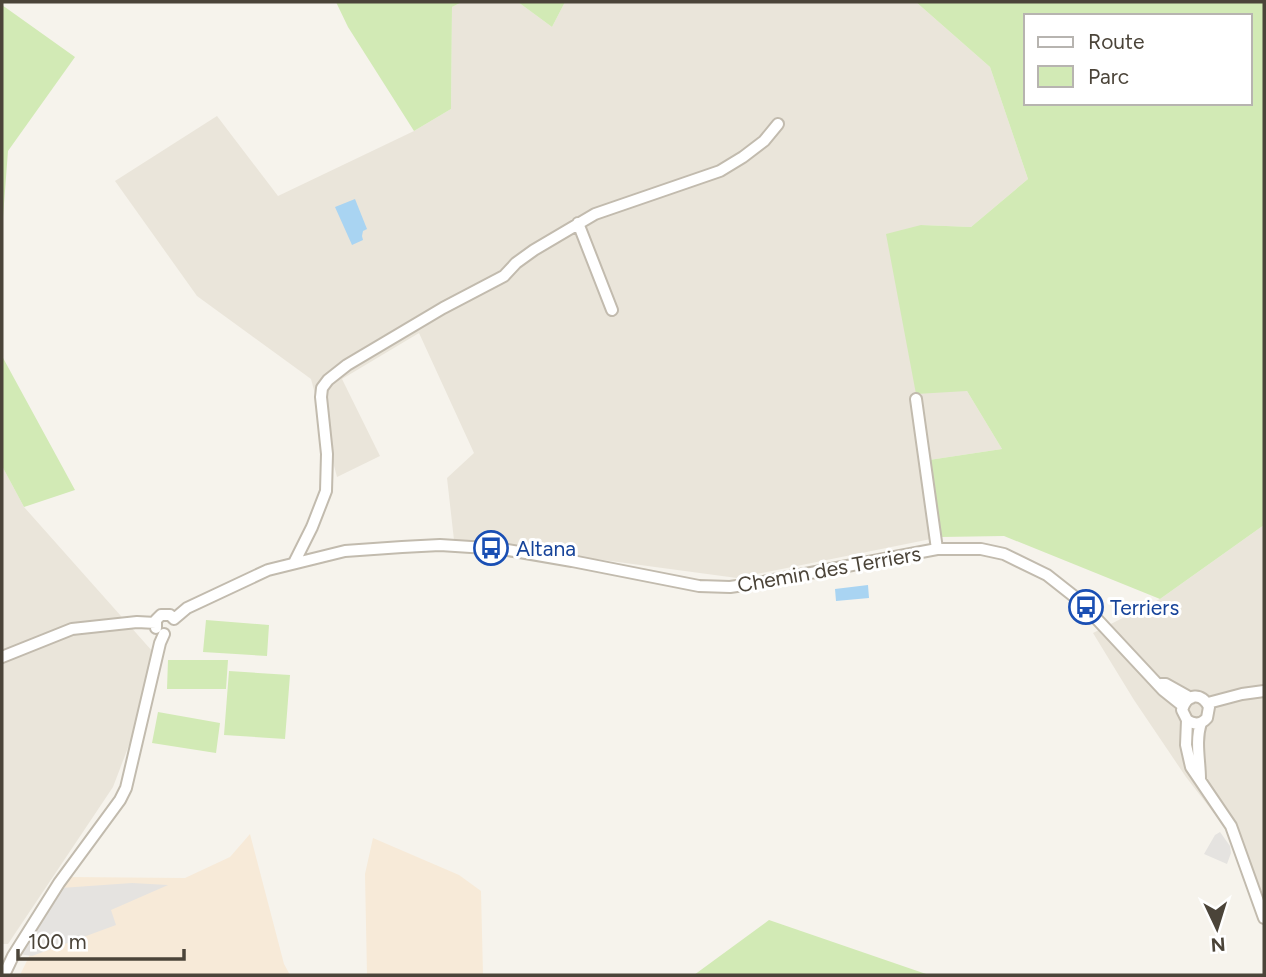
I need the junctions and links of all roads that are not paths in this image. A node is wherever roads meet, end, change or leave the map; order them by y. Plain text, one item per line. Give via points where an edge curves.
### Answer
1 (778, 124) dead end
2 (578, 223) junction
3 (612, 310) dead end
4 (916, 398) dead end
5 (937, 549) junction
6 (294, 563) junction
7 (174, 619) junction
8 (156, 623) junction
9 (163, 634) junction
10 (2, 657) edge
11 (1264, 691) edge
12 (1187, 702) junction
13 (1208, 704) junction
14 (1186, 720) junction
15 (1201, 723) junction
16 (1200, 782) junction
17 (1264, 918) edge
18 (4, 975) edge

1 - 2 street via 764,141 720,171
2 - 3 street
2 - 6 street via 534,250 504,276 328,380 321,397 326,491
4 - 5 street
5 - 6 street, Chemin des Terriers via 730,587 699,586 466,546 345,551
5 - 12 street, Chemin des Terriers via 1004,554 1047,575 1086,607 1163,690
6 - 7 street, Chemin des Terriers via 268,570 187,608
7 - 8 street via 163,614
7 - 9 street via 173,631
8 - 9 street
8 - 10 street via 72,629
9 - 18 street via 126,788 59,883
11 - 13 street
12 - 13 street via 1202,698
12 - 14 street
13 - 15 street via 1209,715
14 - 15 street
14 - 16 street via 1186,745
15 - 16 street
16 - 17 street via 1231,826

